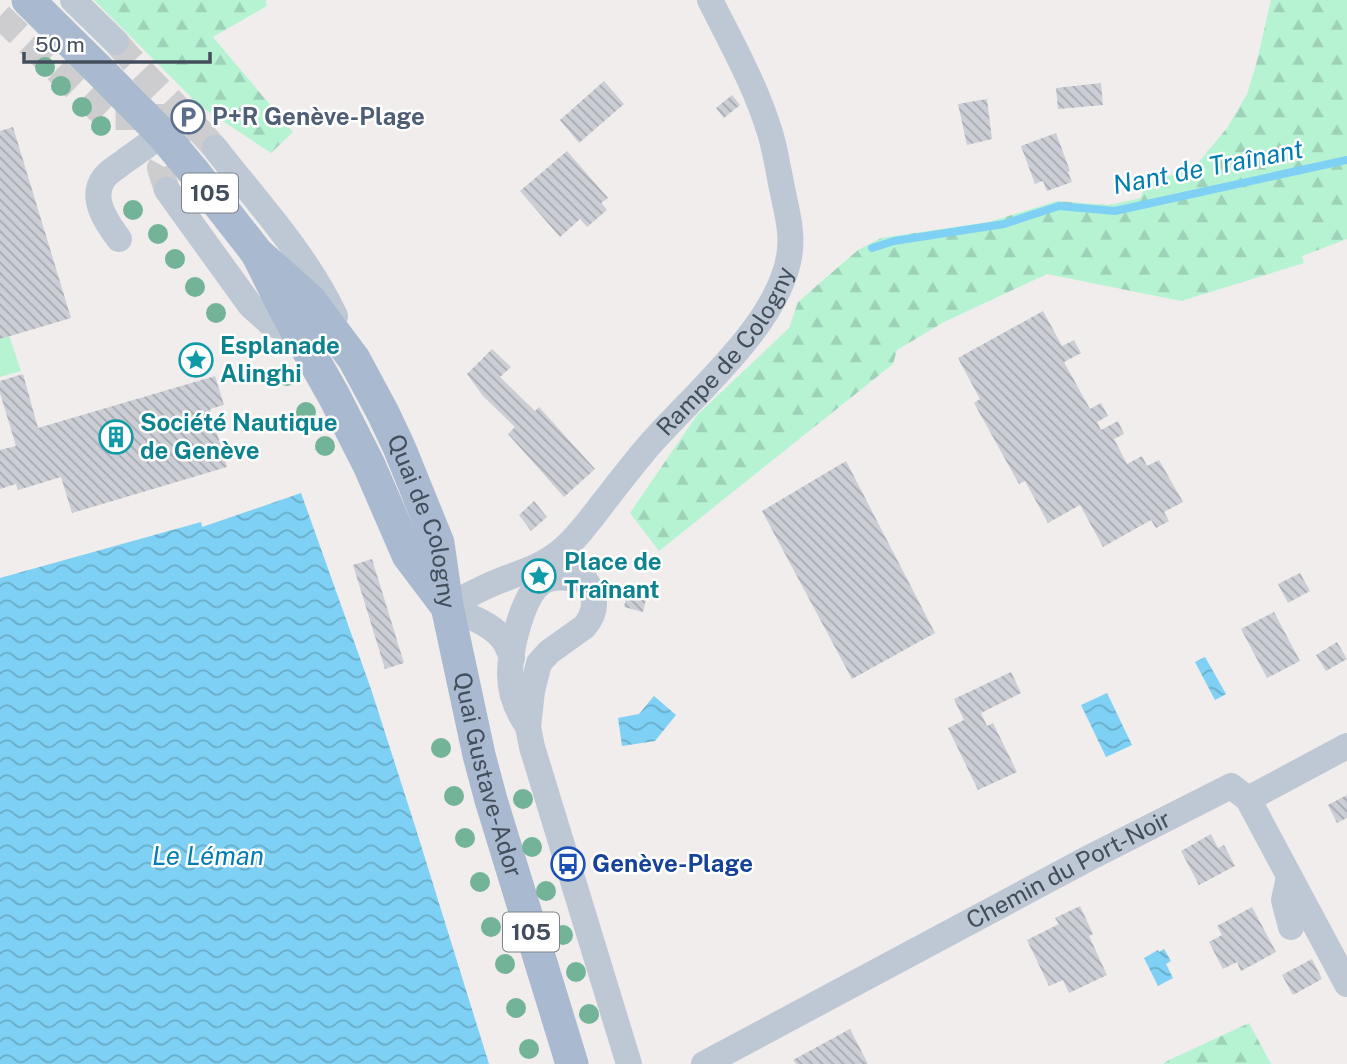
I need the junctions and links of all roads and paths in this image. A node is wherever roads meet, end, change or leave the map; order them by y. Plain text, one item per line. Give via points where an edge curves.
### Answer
1 (28, 0) edge
2 (73, 0) edge
3 (710, 0) edge
4 (116, 42) tunnel mouth
5 (162, 134) junction
6 (215, 148) tunnel mouth
7 (167, 190) tunnel mouth
8 (119, 239) dead end
9 (257, 253) junction
10 (298, 332) junction
11 (354, 359) junction
12 (563, 550) junction
13 (591, 590) junction
14 (447, 606) junction
15 (512, 658) junction
16 (528, 727) junction
17 (1347, 746) edge
18 (1248, 799) junction
19 (1289, 876) junction
20 (1291, 927) dead end
21 (1347, 984) edge
22 (572, 1064) edge
23 (629, 1064) edge
24 (704, 1064) edge

1 - 5 main road, Quai de Cologny / 105
2 - 4 street
3 - 12 street, Rampe de Cologny via 753,86 771,135 789,226 788,266 775,298 746,339
5 - 8 street via 102,182 99,203
5 - 9 main road, Quai de Cologny / 105
6 - 11 street via 308,269
7 - 10 street via 250,305 270,323
9 - 10 main road, Quai de Cologny / 105
9 - 11 main road, Quai de Cologny / 105 via 310,300
10 - 14 main road, Quai de Cologny / 105 via 369,465 408,555
11 - 14 main road, Quai de Cologny / 105 via 399,447 438,543
12 - 13 street
12 - 14 street, Rampe de Cologny via 533,569
13 - 15 street via 569,578 542,582 526,606
13 - 16 street via 595,603 589,622 539,663
14 - 15 street via 496,632
14 - 22 main road, Quai Gustave-Ador / 105 via 491,800
15 - 16 street via 512,692
16 - 23 street, Quai Gustave-Ador
17 - 18 street
18 - 19 street
18 - 24 street, Chemin du Port-Noir via 1231,786
19 - 20 street via 1284,900
19 - 21 street

